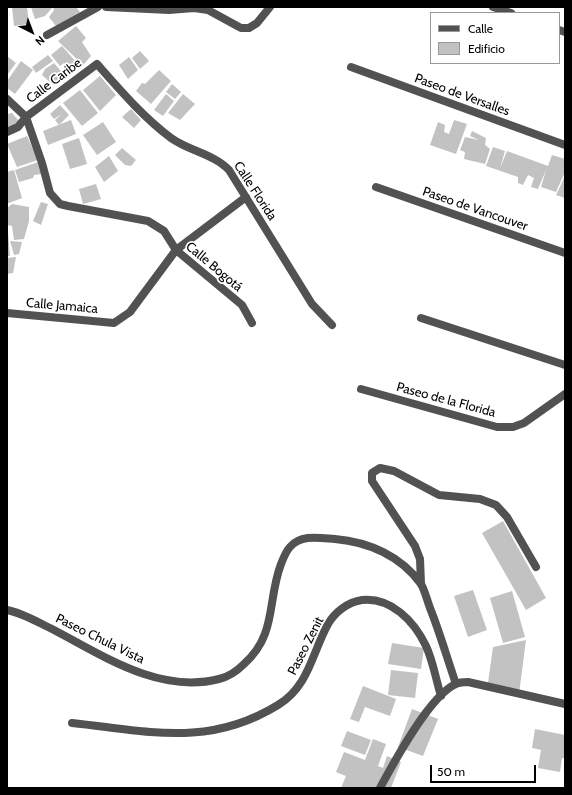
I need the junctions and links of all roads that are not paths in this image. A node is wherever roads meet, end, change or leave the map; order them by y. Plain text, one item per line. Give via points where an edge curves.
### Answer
1 (98, 7) edge
2 (106, 7) edge
3 (270, 7) edge
4 (494, 7) edge
5 (508, 12) edge
6 (47, 35) dead end
7 (97, 64) joint
8 (351, 67) dead end
9 (7, 99) edge
10 (26, 117) junction
11 (7, 132) edge
12 (565, 145) edge
13 (376, 187) dead end
14 (246, 197) junction
15 (176, 250) junction
16 (565, 253) edge
17 (7, 313) edge
18 (421, 318) dead end
19 (252, 323) dead end
20 (332, 325) dead end
21 (565, 365) edge
22 (361, 389) dead end
23 (565, 394) edge
24 (536, 567) dead end
25 (421, 584) junction
26 (7, 610) edge
27 (456, 684) junction
28 (441, 696) junction
29 (565, 704) edge
30 (72, 723) dead end
31 (380, 788) edge

1 - 6 street
2 - 3 street via 208,10 241,28 249,28 256,23
4 - 5 street
7 - 10 street, Calle Caribe
7 - 14 street, Calle Florida via 133,104 170,137 188,149 221,162 230,170
8 - 12 street, Paseo de Versalles
9 - 10 street
10 - 11 street, Calle Caribe via 18,127
10 - 15 street, Calle Bogotá via 50,193 60,204 148,221 164,231
13 - 16 street, Paseo de Vancouver
14 - 15 street
14 - 20 street, Calle Florida via 312,304
15 - 17 street, Calle Jamaica via 130,312 114,323
15 - 19 street, Calle Bogotá via 242,305
18 - 21 street
22 - 23 street, Paseo de la Florida via 497,427 513,427 524,423
24 - 25 street via 507,517 496,505 480,499 439,495 394,471 380,468 372,473 372,482 415,546 420,559
25 - 26 street, Paseo Chula Vista via 389,553 340,540 312,537 300,540 289,547 278,573 269,626 253,657 221,679 196,683 171,681 143,674 34,620
25 - 27 street, Paseo Chula Vista
27 - 28 street
27 - 29 street via 468,682
28 - 30 street, Paseo Zenit via 419,634 398,610 385,602 373,599 357,601 342,608 329,623 311,666 293,693 279,704 233,726 191,734 167,734
28 - 31 street via 422,720

